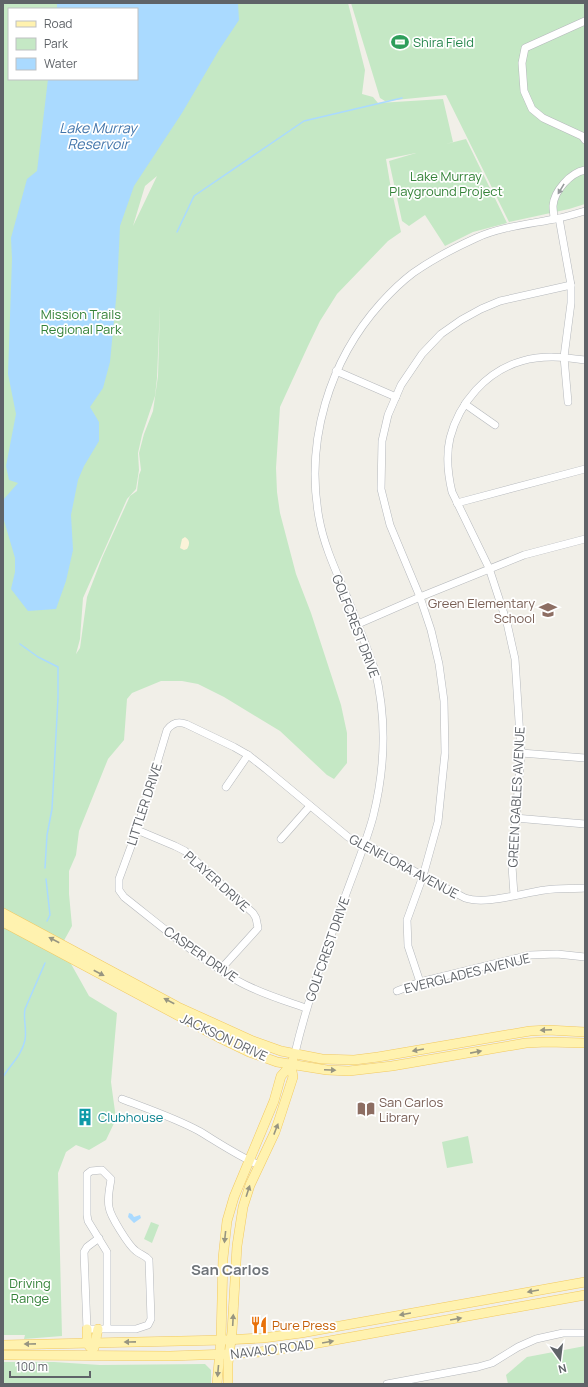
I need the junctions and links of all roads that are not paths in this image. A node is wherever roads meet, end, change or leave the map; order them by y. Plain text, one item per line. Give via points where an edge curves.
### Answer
1 (585, 21) edge
2 (585, 140) edge
3 (585, 170) edge
4 (585, 211) edge
5 (557, 219) junction
6 (572, 285) junction
7 (564, 357) junction
8 (585, 360) edge
9 (336, 371) junction
10 (396, 397) junction
11 (568, 402) dead end
12 (465, 404) junction
13 (495, 426) dead end
14 (585, 469) edge
15 (457, 503) junction
16 (585, 539) edge
17 (489, 568) junction
18 (420, 597) junction
19 (358, 624) junction
20 (186, 724) joint
21 (520, 753) junction
22 (248, 755) junction
23 (585, 758) edge
24 (226, 787) dead end
25 (310, 806) junction
26 (515, 818) junction
27 (585, 824) edge
28 (136, 830) junction
29 (280, 839) dead end
30 (364, 843) junction
31 (423, 876) junction
32 (585, 888) edge
33 (514, 895) junction
34 (124, 897) joint
35 (3, 913) edge
36 (3, 922) edge
37 (585, 957) edge
38 (220, 970) junction
39 (420, 982) junction
40 (397, 991) dead end
41 (306, 1008) junction
42 (585, 1032) edge
43 (585, 1044) edge
44 (295, 1053) junction
45 (291, 1065) junction
46 (122, 1099) dead end
47 (249, 1160) junction
48 (259, 1164) junction
49 (99, 1238) junction
50 (577, 1280) edge
51 (585, 1295) edge
52 (507, 1309) junction
53 (87, 1329) junction
54 (102, 1329) junction
55 (585, 1333) edge
56 (221, 1340) junction
57 (231, 1340) junction
58 (3, 1345) edge
59 (91, 1346) junction
60 (224, 1354) junction
61 (3, 1355) edge
62 (28, 1355) junction
63 (108, 1355) junction
64 (217, 1384) edge
65 (228, 1384) edge
66 (387, 1384) edge

1 - 2 street via 526,48 522,63 524,91 532,109 543,118 582,136
3 -> 5 street via 569,178 558,192 553,206
4 - 5 street, GOLFCREST DRIVE
5 - 6 street
5 - 9 street, GOLFCREST DRIVE via 514,226 478,237 443,253 412,273 368,317
6 - 7 street
6 - 10 street via 500,301 461,320 441,334 422,354 400,385
7 - 8 street, GREEN GABLES AVENUE
7 - 11 street
7 - 12 street, GREEN GABLES AVENUE via 542,357 509,366 484,382
9 - 10 street
9 - 19 street, GOLFCREST DRIVE via 321,414 316,451 315,493 326,548
10 - 18 street via 388,415 382,441 382,489 390,525
12 - 13 street
12 - 15 street, GREEN GABLES AVENUE via 450,438 448,451 449,479
14 - 15 street
15 - 17 street, GREEN GABLES AVENUE
16 - 17 street via 524,555
17 - 18 street
17 - 21 street, GREEN GABLES AVENUE via 507,622 515,659
18 - 19 street
18 - 31 street via 439,664 444,701 446,753 438,822
19 - 30 street, GOLFCREST DRIVE via 378,682 384,749 381,780
20 - 22 street, GLENFLORA AVENUE
20 - 28 street, LITTLER DRIVE via 175,723 167,730
21 - 23 street
21 - 26 street, GREEN GABLES AVENUE
22 - 24 street
22 - 25 street, GLENFLORA AVENUE
25 - 29 street
25 - 30 street, GLENFLORA AVENUE via 348,837
26 - 27 street
26 - 33 street, GREEN GABLES AVENUE via 512,866
28 - 34 street, LITTLER DRIVE via 119,879 119,890
28 - 38 street, PLAYER DRIVE via 185,851 253,913 258,928
30 - 31 street, GLENFLORA AVENUE
30 - 41 street, GOLFCREST DRIVE
31 - 33 street, GLENFLORA AVENUE via 471,900
31 - 39 street via 407,920 408,946
32 - 33 street, GLENFLORA AVENUE
34 - 38 street, CASPER DRIVE
44 -> 35 main road, JACKSON DRIVE via 253,1041 205,1019
36 -> 45 main road, JACKSON DRIVE via 222,1039 249,1052
37 - 39 street, EVERGLADES AVENUE via 530,955
38 - 41 street, CASPER DRIVE via 240,982
39 - 40 street, EVERGLADES AVENUE
41 - 44 street, GOLFCREST DRIVE
42 -> 44 main road, JACKSON DRIVE via 530,1031 354,1060 322,1059
45 -> 43 main road, JACKSON DRIVE via 349,1071 526,1043
44 - 45 main road, GOLFCREST DRIVE
45 - 47 main road, GOLFCREST DRIVE via 281,1076 274,1101
48 -> 45 main road, GOLFCREST DRIVE via 275,1132 291,1084
46 - 47 street via 178,1121
47 - 48 street
47 -> 56 main road, GOLFCREST DRIVE via 234,1197 226,1232
57 -> 48 main road, GOLFCREST DRIVE via 237,1246 243,1206
49 - 53 street via 84,1252
49 - 54 street via 107,1252
49 - 54 street via 88,1221 87,1174 91,1170 102,1170 111,1178 108,1206 112,1216 136,1252 149,1260 151,1320 148,1325 136,1329
50 - 52 main road via 577,1290 523,1302
50 -> 57 main road, NAVAJO ROAD via 560,1286 301,1333
51 - 52 main road, NAVAJO ROAD
60 -> 52 main road, NAVAJO ROAD via 307,1346
53 - 54 street
53 - 59 main road
54 - 59 main road
55 - 66 street via 545,1336 492,1363
56 - 57 main road, NAVAJO ROAD
56 -> 59 main road, NAVAJO ROAD
56 - 60 main road, GOLFCREST DRIVE
57 - 60 main road, GOLFCREST DRIVE
59 -> 58 main road, NAVAJO ROAD
59 - 62 main road
59 - 63 main road
60 - 63 main road, NAVAJO ROAD
60 -> 64 main road, GOLFCREST DRIVE
60 - 65 main road, GOLFCREST DRIVE
61 - 62 main road, NAVAJO ROAD
62 - 63 main road, NAVAJO ROAD

